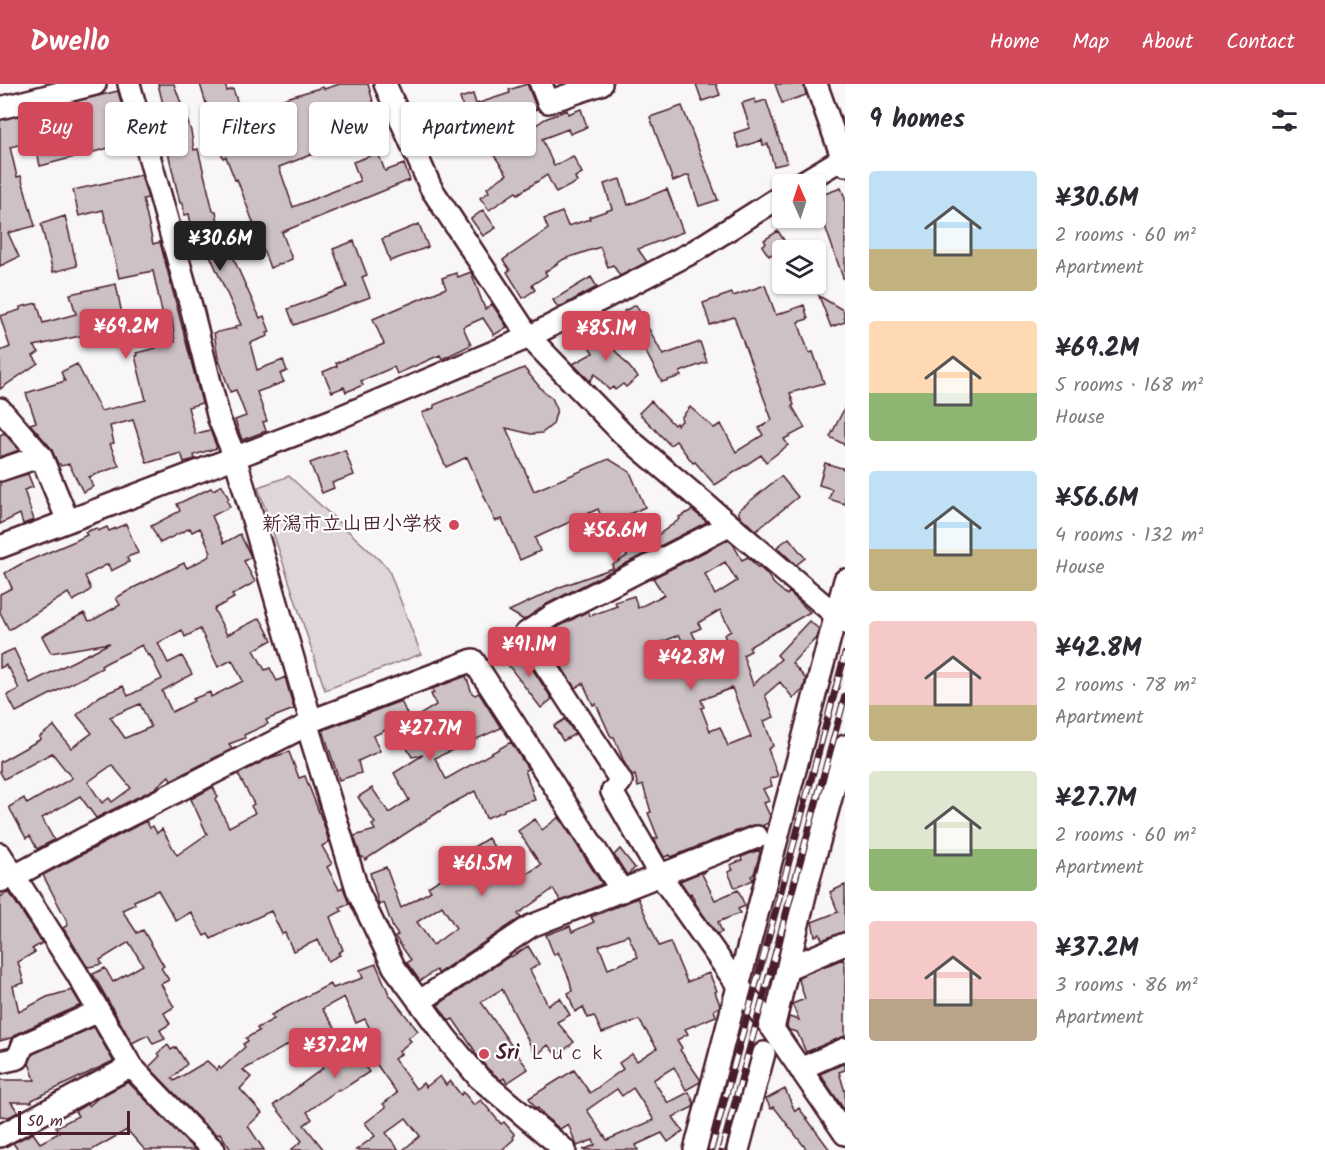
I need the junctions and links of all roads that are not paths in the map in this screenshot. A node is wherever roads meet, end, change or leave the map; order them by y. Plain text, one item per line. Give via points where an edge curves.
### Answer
1 (95, 84) edge
2 (129, 84) edge
3 (386, 84) edge
4 (541, 84) edge
5 (601, 84) edge
6 (816, 84) edge
7 (49, 90) edge
8 (0, 108) edge
9 (844, 160) edge
10 (818, 174) edge
11 (772, 202) edge
12 (529, 336) junction
13 (0, 410) edge
14 (41, 456) junction
15 (235, 457) junction
16 (0, 470) edge
17 (68, 521) junction
18 (729, 525) junction
19 (0, 547) edge
20 (845, 580) edge
21 (840, 619) edge
22 (309, 723) junction
23 (845, 746) edge
24 (757, 837) dead end
25 (0, 854) edge
26 (660, 875) junction
27 (7, 879) edge
28 (622, 891) junction
29 (845, 944) edge
30 (788, 968) junction
31 (737, 984) junction
32 (419, 1002) junction
33 (99, 1011) junction
34 (773, 1029) junction
35 (845, 1049) edge
36 (764, 1053) dead end
37 (0, 1062) edge
38 (132, 1066) junction
39 (800, 1069) junction
40 (845, 1134) edge
41 (0, 1136) edge
42 (214, 1150) edge
43 (565, 1150) edge
44 (695, 1150) edge
45 (738, 1150) edge

1 - 7 street
2 - 15 street via 219,419
3 - 12 street via 431,188
4 - 5 street via 548,102
6 - 9 street
7 - 8 street
9 - 10 street
11 - 12 street via 693,252
12 - 15 street via 333,420
12 - 18 street via 623,434
13 - 14 street
14 - 16 street
14 - 17 street
15 - 17 street
15 - 22 street
17 - 19 street
18 - 21 street
18 - 26 street via 553,615 525,634 621,781 612,792
20 - 21 street
21 - 31 street
22 - 27 street
22 - 28 street via 472,660
22 - 32 street via 358,892 394,967
23 - 30 street
24 - 26 street
25 - 27 street
26 - 28 street
26 - 31 street
27 - 33 street
28 - 32 street via 531,926
29 - 30 street
30 - 34 street
31 - 34 street
31 - 44 street
32 - 43 street via 479,1078
33 - 37 street via 23,1045 18,1058
33 - 38 street
34 - 39 street
35 - 39 street
36 - 45 street
38 - 41 street
38 - 42 street
39 - 40 street

